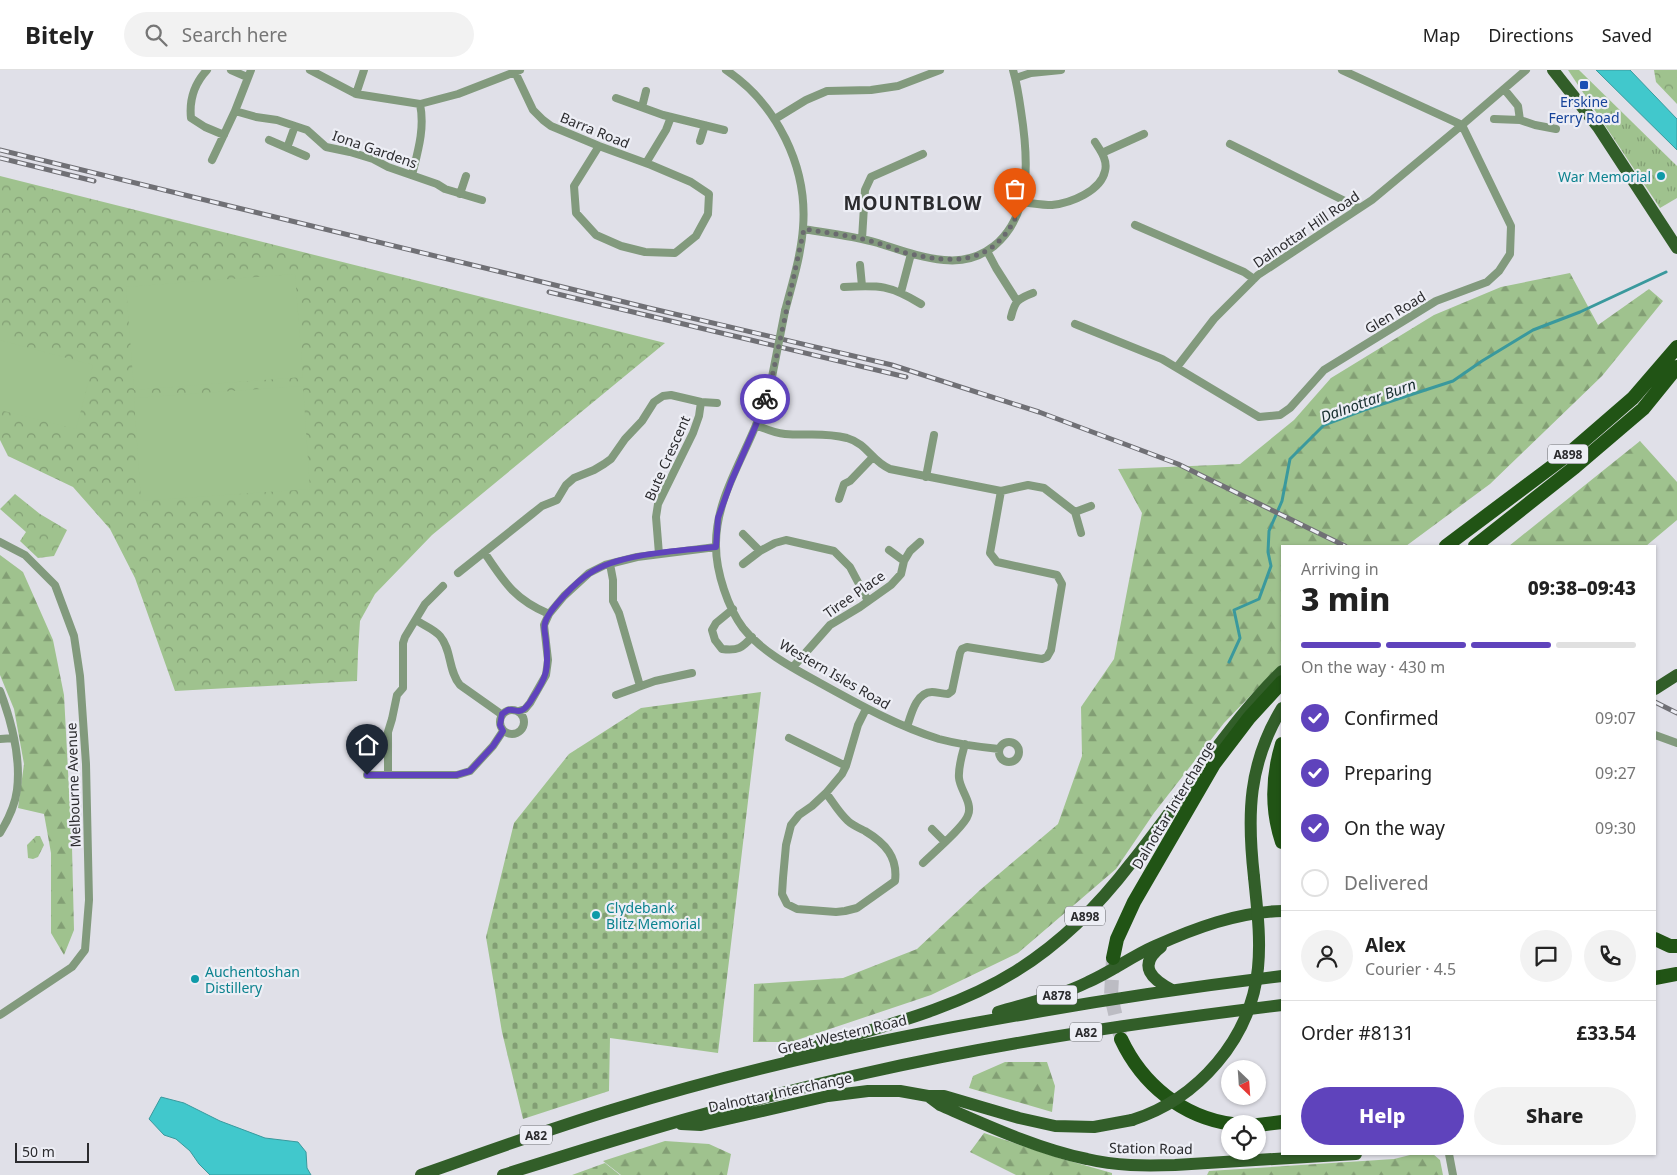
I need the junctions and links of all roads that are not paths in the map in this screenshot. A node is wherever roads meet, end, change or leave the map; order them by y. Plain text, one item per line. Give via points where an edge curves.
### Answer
1 (207, 70) edge
2 (231, 70) edge
3 (310, 70) edge
4 (364, 70) edge
5 (727, 70) edge
6 (940, 70) edge
7 (1061, 70) edge
8 (1526, 70) edge
9 (1553, 70) edge
10 (517, 71) edge
11 (1348, 71) edge
12 (249, 74) edge
13 (1014, 74) edge
14 (1504, 89) junction
15 (646, 91) dead end
16 (356, 94) junction
17 (616, 98) dead end
18 (420, 104) junction
19 (642, 107) junction
20 (235, 111) junction
21 (671, 117) junction
22 (776, 119) junction
23 (1494, 119) dead end
24 (1520, 120) junction
25 (704, 125) junction
26 (1462, 125) junction
27 (295, 126) junction
28 (1556, 129) dead end
29 (724, 130) dead end
30 (1144, 134) dead end
31 (224, 135) junction
32 (269, 140) dead end
33 (700, 141) dead end
34 (1095, 142) dead end
35 (1230, 144) dead end
36 (599, 146) junction
37 (288, 148) junction
38 (1102, 153) junction
39 (923, 154) dead end
40 (306, 156) dead end
41 (212, 160) dead end
42 (646, 163) junction
43 (412, 175) junction
44 (466, 176) dead end
45 (460, 194) junction
46 (482, 200) dead end
47 (1021, 202) junction
48 (1359, 208) junction
49 (1135, 225) dead end
50 (804, 229) junction
51 (862, 239) junction
52 (1677, 248) edge
53 (988, 251) junction
54 (911, 254) junction
55 (860, 265) dead end
56 (1254, 279) junction
57 (862, 286) junction
58 (844, 287) dead end
59 (901, 292) junction
60 (1033, 293) dead end
61 (1017, 301) junction
62 (921, 304) dead end
63 (1011, 317) dead end
64 (1075, 324) dead end
65 (1677, 347) edge
66 (1177, 367) junction
67 (1677, 367) edge
68 (701, 402) junction
69 (717, 403) dead end
70 (756, 425) junction
71 (934, 435) dead end
72 (873, 457) junction
73 (926, 477) junction
74 (1001, 491) junction
75 (839, 499) dead end
76 (1091, 506) dead end
77 (1075, 512) junction
78 (1081, 533) dead end
79 (743, 534) dead end
80 (0, 542) edge
81 (920, 542) dead end
82 (1447, 545) edge
83 (1476, 545) edge
84 (716, 547) junction
85 (760, 550) junction
86 (889, 550) dead end
87 (484, 552) junction
88 (659, 554) junction
89 (904, 561) junction
90 (610, 564) junction
91 (743, 564) dead end
92 (458, 573) dead end
93 (443, 586) dead end
94 (868, 601) junction
95 (733, 609) junction
96 (548, 614) junction
97 (416, 620) junction
98 (752, 637) junction
99 (792, 667) junction
100 (1281, 672) edge
101 (692, 673) dead end
102 (1677, 675) edge
103 (1281, 683) edge
104 (640, 686) junction
105 (1656, 688) edge
106 (0, 693) edge
107 (616, 695) dead end
108 (866, 709) junction
109 (1281, 710) edge
110 (518, 711) junction
111 (502, 714) junction
112 (907, 727) junction
113 (503, 731) junction
114 (1656, 735) edge
115 (14, 738) junction
116 (789, 738) dead end
117 (0, 740) edge
118 (1677, 742) edge
119 (965, 744) junction
120 (1281, 747) edge
121 (999, 750) dead end
122 (846, 766) junction
123 (367, 775) dead end
124 (388, 775) junction
125 (826, 793) junction
126 (932, 829) dead end
127 (0, 834) edge
128 (1281, 838) edge
129 (944, 842) junction
130 (923, 863) dead end
131 (1281, 911) edge
132 (1656, 939) edge
133 (1169, 941) junction
134 (1656, 946) edge
135 (1674, 946) edge
136 (1113, 958) tunnel mouth
137 (1673, 974) edge
138 (1281, 976) edge
139 (1656, 976) edge
140 (1172, 990) junction
141 (1281, 1005) edge
142 (0, 1015) edge
143 (938, 1029) junction
144 (1121, 1039) tunnel mouth
145 (779, 1065) junction
146 (928, 1096) junction
147 (1221, 1121) edge
148 (1281, 1122) edge
149 (668, 1124) junction
150 (1266, 1124) edge
151 (1340, 1155) edge
152 (1449, 1155) edge
153 (421, 1175) edge
154 (503, 1175) edge
155 (1453, 1175) edge

1 - 31 street via 193,92 189,105 191,118
2 - 12 street
3 - 16 street
4 - 16 street
5 - 22 street, Western Isles Road via 748,87
6 - 22 street via 898,86 827,92 806,100
7 - 13 street
8 - 14 street, Dalnottar Hill Road
9 - 52 main road via 1598,127
10 - 18 street via 458,94
10 - 36 street, Barra Road via 534,110 543,120
11 - 26 street
12 - 20 street
13 - 47 street via 1025,134 1025,185
14 - 24 street via 1518,106
14 - 26 street, Dalnottar Hill Road
15 - 19 street
16 - 18 street
17 - 19 street
18 - 43 street via 421,140
19 - 21 street
20 - 27 street, Iona Gardens
20 - 31 street
21 - 25 street
21 - 42 street
22 - 50 street, Western Isles Road via 788,142 802,187
23 - 24 street
24 - 28 street
25 - 29 street
25 - 33 street
26 - 48 street, Dalnottar Hill Road
26 - 66 street, Glen Road via 1510,226 1510,254 1487,282 1436,301 1324,370 1290,408 1276,416 1259,417
27 - 37 street
27 - 43 street, Iona Gardens via 307,130 326,147 373,159
30 - 38 street
31 - 41 street
32 - 37 street
34 - 38 street
35 - 48 street
36 - 42 street, Barra Road
36 - 42 street, Barra Road via 574,186 576,213 596,234 621,246 645,252 675,253 696,236 708,214 709,194 691,182
37 - 40 street
38 - 47 street via 1106,170 1086,195 1052,205
39 - 51 street via 871,177 865,190
43 - 45 street, Iona Gardens
44 - 45 street
45 - 46 street, Iona Gardens
47 - 53 street via 1008,233
48 - 56 street, Dalnottar Hill Road
49 - 56 street
50 - 51 street
50 - 70 street, Western Isles Road, bridge via 771,382
51 - 54 street
53 - 54 street via 959,260
53 - 61 street
54 - 59 street
55 - 57 street
56 - 66 street, Dalnottar Hill Road via 1214,319
57 - 58 street
57 - 59 street via 885,287
59 - 62 street
60 - 61 street
61 - 63 street
64 - 66 street, Glen Road
65 - 82 highway, A898 via 1633,398 1566,456
67 - 83 highway, A898 via 1643,409 1576,467
68 - 69 street, Bute Crescent
68 - 87 street, Bute Crescent via 672,395 654,402 611,459 574,478 558,500 542,506
68 - 88 street, Bute Crescent via 693,433 658,504
70 - 72 street via 786,434 818,433 848,438 865,447
70 - 84 street, Western Isles Road via 718,518
71 - 73 street
72 - 73 street via 890,469
72 - 75 street via 844,484
73 - 74 street
74 - 77 street via 1028,485 1044,488
74 - 112 street via 990,553 993,559 1057,575 1062,584 1051,650 1042,659 971,646 962,649 952,691 948,694 925,694 918,700
76 - 77 street
77 - 78 street
79 - 85 street
80 - 142 street, Melbourne Avenue via 25,555 55,585 74,636 86,764 89,900 85,950 72,967
81 - 89 street, Tiree Place
84 - 88 street
84 - 95 street, Western Isles Road via 720,576
85 - 91 street
85 - 94 street via 786,540 834,551 850,567
86 - 89 street, Tiree Place
87 - 92 street, Bute Crescent
87 - 96 street via 511,590
88 - 90 street
89 - 94 street, Tiree Place via 901,574
90 - 96 street via 589,573
90 - 104 street via 613,601
93 - 97 street via 425,604
94 - 99 street, Tiree Place via 830,626
95 - 98 street, Western Isles Road via 742,627
95 - 98 street via 716,622 712,630 715,640 722,649 735,651
96 - 110 street via 544,625 548,660 546,675 530,703
97 - 111 street via 440,636 460,685
97 - 124 street via 403,643 403,688 397,695 388,732
98 - 99 street, Western Isles Road
99 - 108 street, Western Isles Road
100 - 145 main road, A898 via 1240,715 1107,893 1046,951 1015,972 968,995 804,1050
101 - 104 street
102 - 105 main road
103 - 136 highway, Dalnottar Interchange / A898 via 1214,764 1134,902 1117,938
104 - 107 street
106 - 115 street
108 - 112 street, Western Isles Road
108 - 122 street
109 - 146 main road, bridge via 1260,756 1252,787 1250,826 1259,931 1258,970 1238,1031 1214,1066 1193,1088 1168,1105 1132,1120 1094,1127 1055,1126 944,1096
110 - 111 street via 508,710
110 - 113 street via 523,718 521,729 515,733
111 - 113 street via 500,725
112 - 119 street, Western Isles Road
113 - 124 street via 470,771 456,775
114 - 118 street
115 - 117 street
115 - 127 street via 17,789 11,812
116 - 122 street
119 - 121 street, Western Isles Road
119 - 129 street via 959,780 969,814
120 - 128 highway via 1276,764 1274,797
122 - 125 street
123 - 124 street
125 - 125 street via 791,825 782,894 787,904 796,908 836,912 857,908 895,881 896,873 891,853 871,835 848,822
126 - 129 street
129 - 130 street
131 - 133 main road, A878 via 1226,919
132 - 135 highway
133 - 140 main road, A878 via 1155,952 1148,965 1157,982
133 - 143 main road, A878 via 1074,988
134 - 135 main road
137 - 139 highway
138 - 140 main road, Great Western Road / A82
140 - 143 main road, Great Western Road / A82
141 - 149 main road, A82 via 1105,1029 902,1065
143 - 145 main road, Great Western Road / A82
144 - 147 highway via 1132,1061 1168,1099 1201,1116
145 - 153 main road, Great Western Road / A82 via 614,1109
146 - 149 main road, Dalnottar Interchange via 900,1091 868,1091 828,1096 701,1125
146 - 151 main road, Station Road via 1043,1147 1106,1163 1152,1166
148 - 150 highway
149 - 154 main road, A82
152 - 155 street

